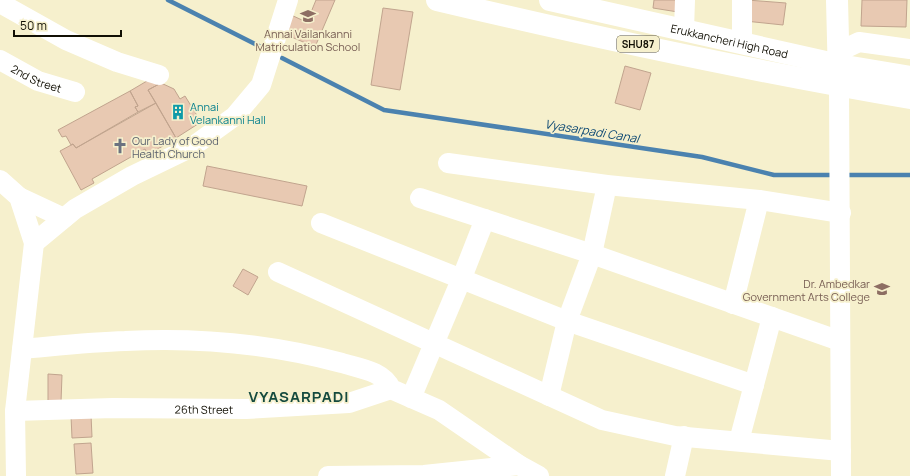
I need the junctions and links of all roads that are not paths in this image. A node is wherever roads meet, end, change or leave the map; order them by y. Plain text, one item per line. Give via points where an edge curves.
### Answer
1 (288, 0) edge
2 (437, 0) edge
3 (550, 0) edge
4 (685, 0) edge
5 (742, 0) edge
6 (836, 0) edge
7 (0, 3) edge
8 (684, 30) junction
9 (742, 43) junction
10 (910, 49) edge
11 (0, 60) edge
12 (839, 68) junction
13 (159, 75) dead end
14 (910, 77) edge
15 (75, 92) dead end
16 (910, 98) edge
17 (448, 163) dead end
18 (0, 180) edge
19 (607, 185) junction
20 (19, 197) junction
21 (420, 198) dead end
22 (759, 200) junction
23 (841, 213) junction
24 (64, 218) junction
25 (484, 219) junction
26 (321, 223) dead end
27 (34, 243) junction
28 (592, 254) junction
29 (278, 272) dead end
30 (462, 280) junction
31 (733, 304) junction
32 (772, 317) junction
33 (567, 322) junction
34 (840, 341) junction
35 (434, 343) junction
36 (22, 349) junction
37 (754, 385) junction
38 (391, 389) junction
39 (548, 396) junction
40 (411, 398) junction
41 (14, 410) junction
42 (684, 436) junction
43 (739, 441) junction
44 (841, 451) junction
45 (519, 465) junction
46 (11, 475) edge
47 (328, 476) edge
48 (539, 476) edge
49 (676, 476) edge
50 (841, 476) edge

1 - 24 street via 261,85 235,116 192,147 132,176
2 - 12 main road, SHU87 via 675,52
3 - 8 main road, Erukkancheri High Road / SHU87
4 - 8 street
5 - 9 street
6 - 12 main road
7 - 13 street via 66,40 117,62
8 - 9 main road, Erukkancheri High Road / SHU87
9 - 12 main road, Erukkancheri High Road / SHU87
10 - 12 street via 859,42
11 - 15 street, 2nd Street via 38,81
12 - 14 main road, Erukkancheri High Road / SHU87
12 - 16 main road, SHU87
12 - 23 street
17 - 19 street
18 - 20 street
19 - 22 street
19 - 28 street
20 - 24 street
20 - 27 street
21 - 25 street
22 - 23 street
22 - 31 street
23 - 34 street
24 - 27 street
25 - 28 street
25 - 30 street
26 - 30 street
27 - 36 street
28 - 31 street
28 - 33 street
29 - 35 street
30 - 33 street
30 - 35 street
31 - 32 street
32 - 34 street
32 - 37 street
33 - 37 street
33 - 39 street
34 - 44 street
35 - 39 street
35 - 40 street
36 - 38 street via 126,341 206,341 260,346 316,356 372,372
36 - 41 street
37 - 43 street
38 - 40 street
38 - 41 street, 26th Street via 341,404 246,409
39 - 42 street via 602,420
40 - 45 street via 439,410
41 - 46 street
42 - 43 street
42 - 49 street
43 - 44 street
44 - 50 street
45 - 47 street via 424,475
45 - 48 street

